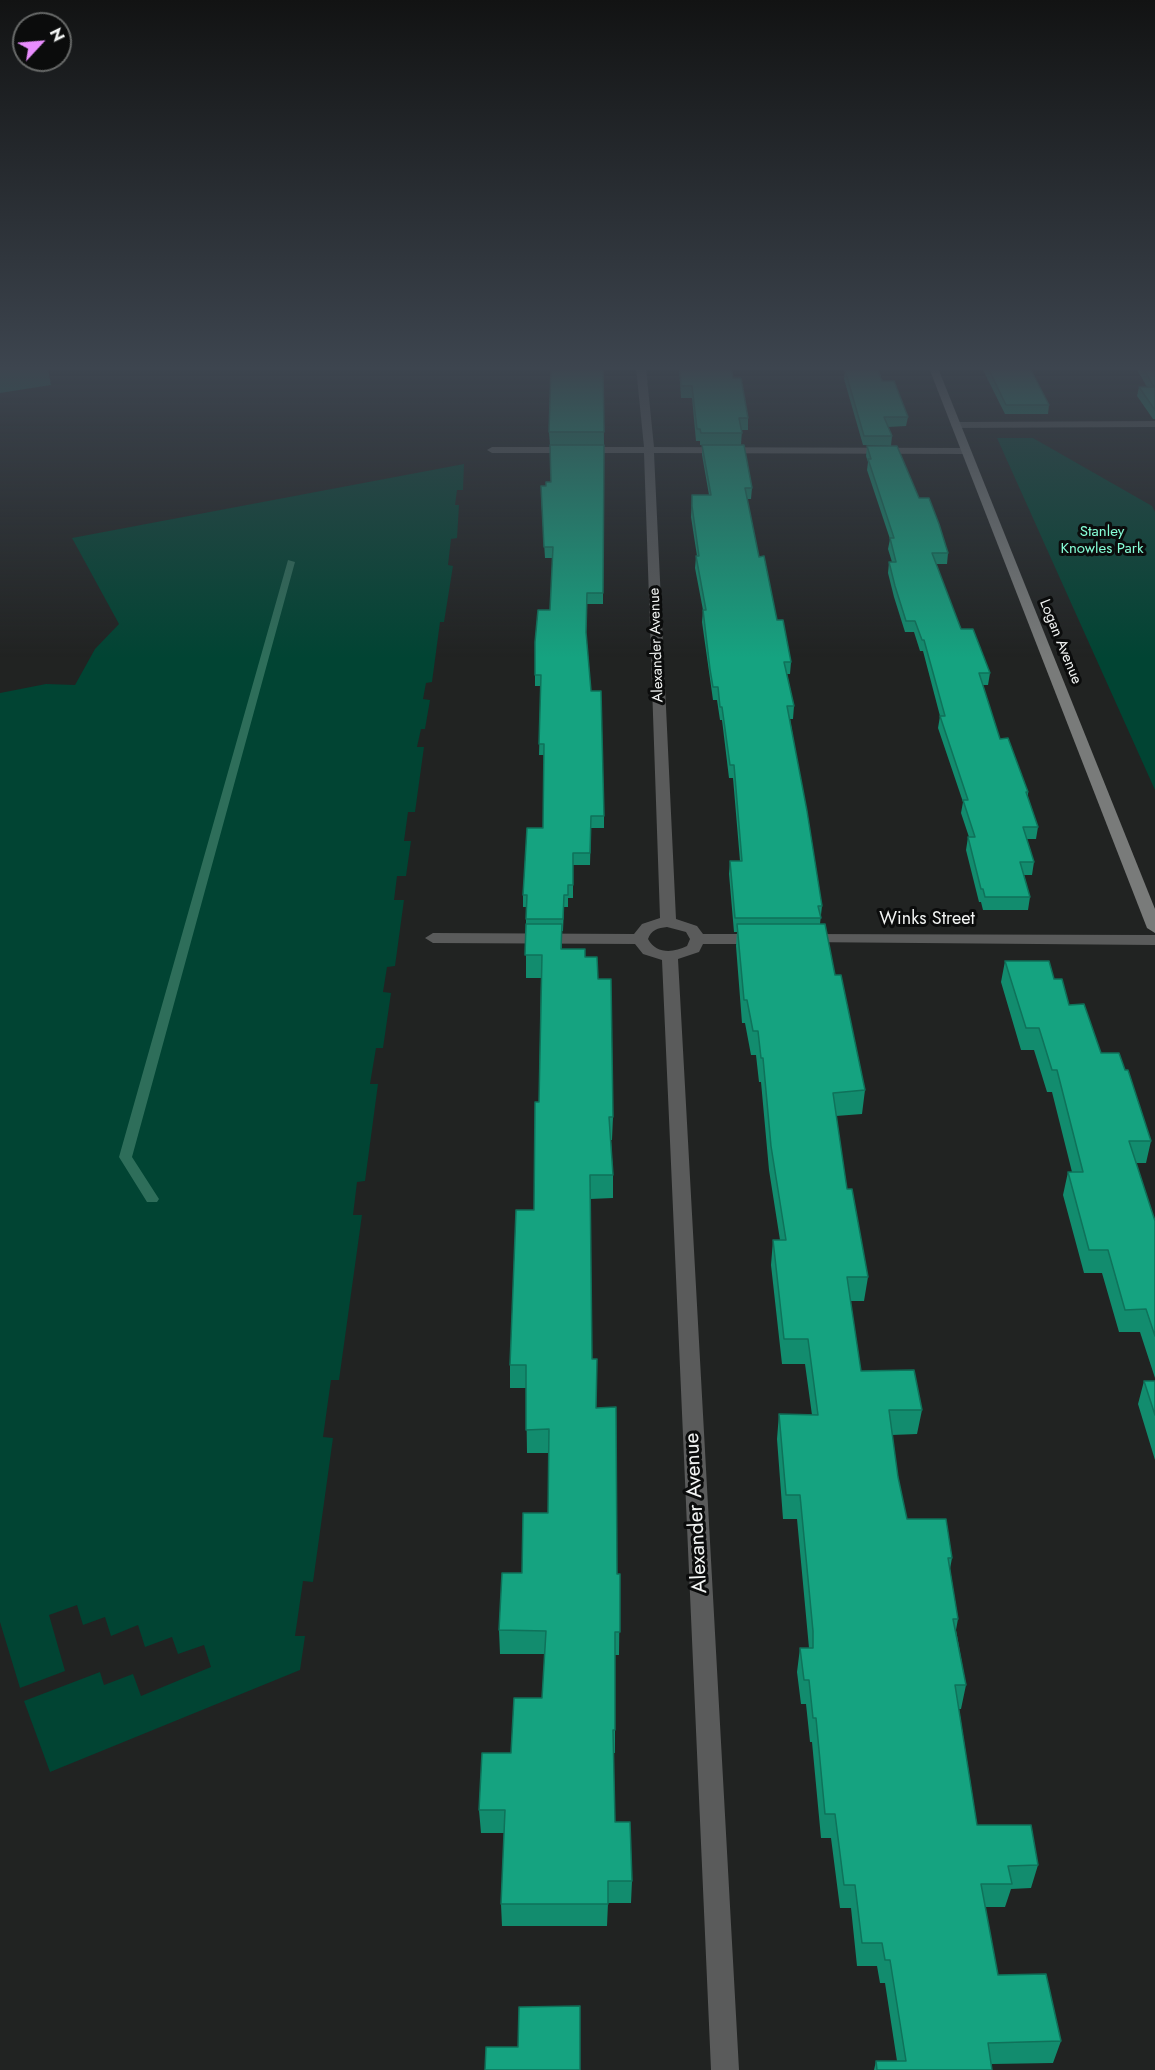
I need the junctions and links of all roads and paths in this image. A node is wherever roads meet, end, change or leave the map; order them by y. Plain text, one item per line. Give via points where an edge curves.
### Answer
1 (650, 465) edge
2 (971, 465) edge
3 (668, 922) junction
4 (1155, 928) edge
5 (433, 939) dead end
6 (640, 939) junction
7 (698, 939) junction
8 (770, 939) edge
9 (793, 939) edge
10 (1155, 940) edge
11 (670, 956) junction
12 (725, 2070) edge

1 - 3 street, Alexander Avenue
2 - 4 main road, Logan Avenue
3 - 6 street via 645,929
3 - 7 street via 692,929
5 - 6 street
6 - 11 street via 652,953
7 - 8 street
7 - 11 street via 687,953
9 - 10 street, Winks Street
11 - 12 street, Alexander Avenue

